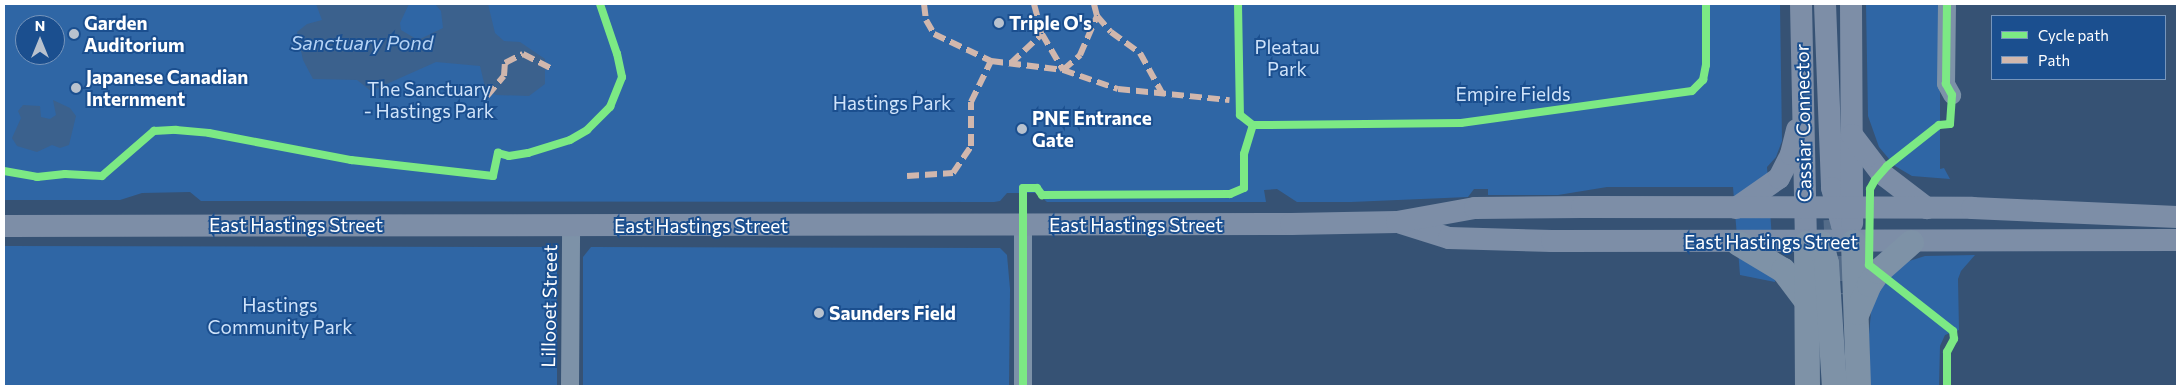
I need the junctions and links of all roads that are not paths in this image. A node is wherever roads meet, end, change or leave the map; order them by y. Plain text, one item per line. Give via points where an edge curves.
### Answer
1 (1801, 4) edge
2 (1825, 4) edge
3 (1851, 4) edge
4 (1947, 4) edge
5 (1952, 95) dead end
6 (1802, 110) junction
7 (1852, 135) junction
8 (1736, 208) junction
9 (1805, 208) junction
10 (1844, 208) junction
11 (1927, 208) junction
12 (2177, 217) edge
13 (1397, 222) junction
14 (4, 226) edge
15 (571, 226) junction
16 (1023, 226) junction
17 (2177, 240) edge
18 (1853, 242) junction
19 (1912, 242) junction
20 (1738, 243) junction
21 (1813, 243) junction
22 (1806, 301) junction
23 (1855, 317) junction
24 (570, 386) edge
25 (1023, 386) edge
26 (1806, 386) edge
27 (1834, 386) edge
28 (1858, 386) edge

1 - 6 main road, Cassiar Connector
2 - 10 main road via 1828,132
3 - 7 main road
4 - 5 street via 1946,84
6 - 8 main road via 1791,154 1779,178
6 - 9 main road, Cassiar Connector
7 - 10 main road
7 - 11 main road via 1880,173
8 - 9 main road, East Hastings Street
8 - 13 main road, East Hastings Street via 1475,208
9 - 10 main road, East Hastings Street
9 - 21 main road via 1816,224
10 - 11 main road, East Hastings Street
10 - 18 main road
11 - 12 main road, East Hastings Street
13 - 16 main road, East Hastings Street
13 - 20 main road, East Hastings Street via 1449,238
14 - 15 main road, East Hastings Street
15 - 16 main road, East Hastings Street
15 - 24 street, Lillooet Street
16 - 25 street
17 - 19 main road, East Hastings Street
18 - 19 main road, East Hastings Street
18 - 21 main road, East Hastings Street
18 - 23 highway
19 - 23 highway via 1878,271
20 - 21 main road, East Hastings Street
20 - 22 highway via 1783,270
21 - 22 highway
21 - 27 highway via 1826,271
22 - 26 highway
23 - 28 highway

